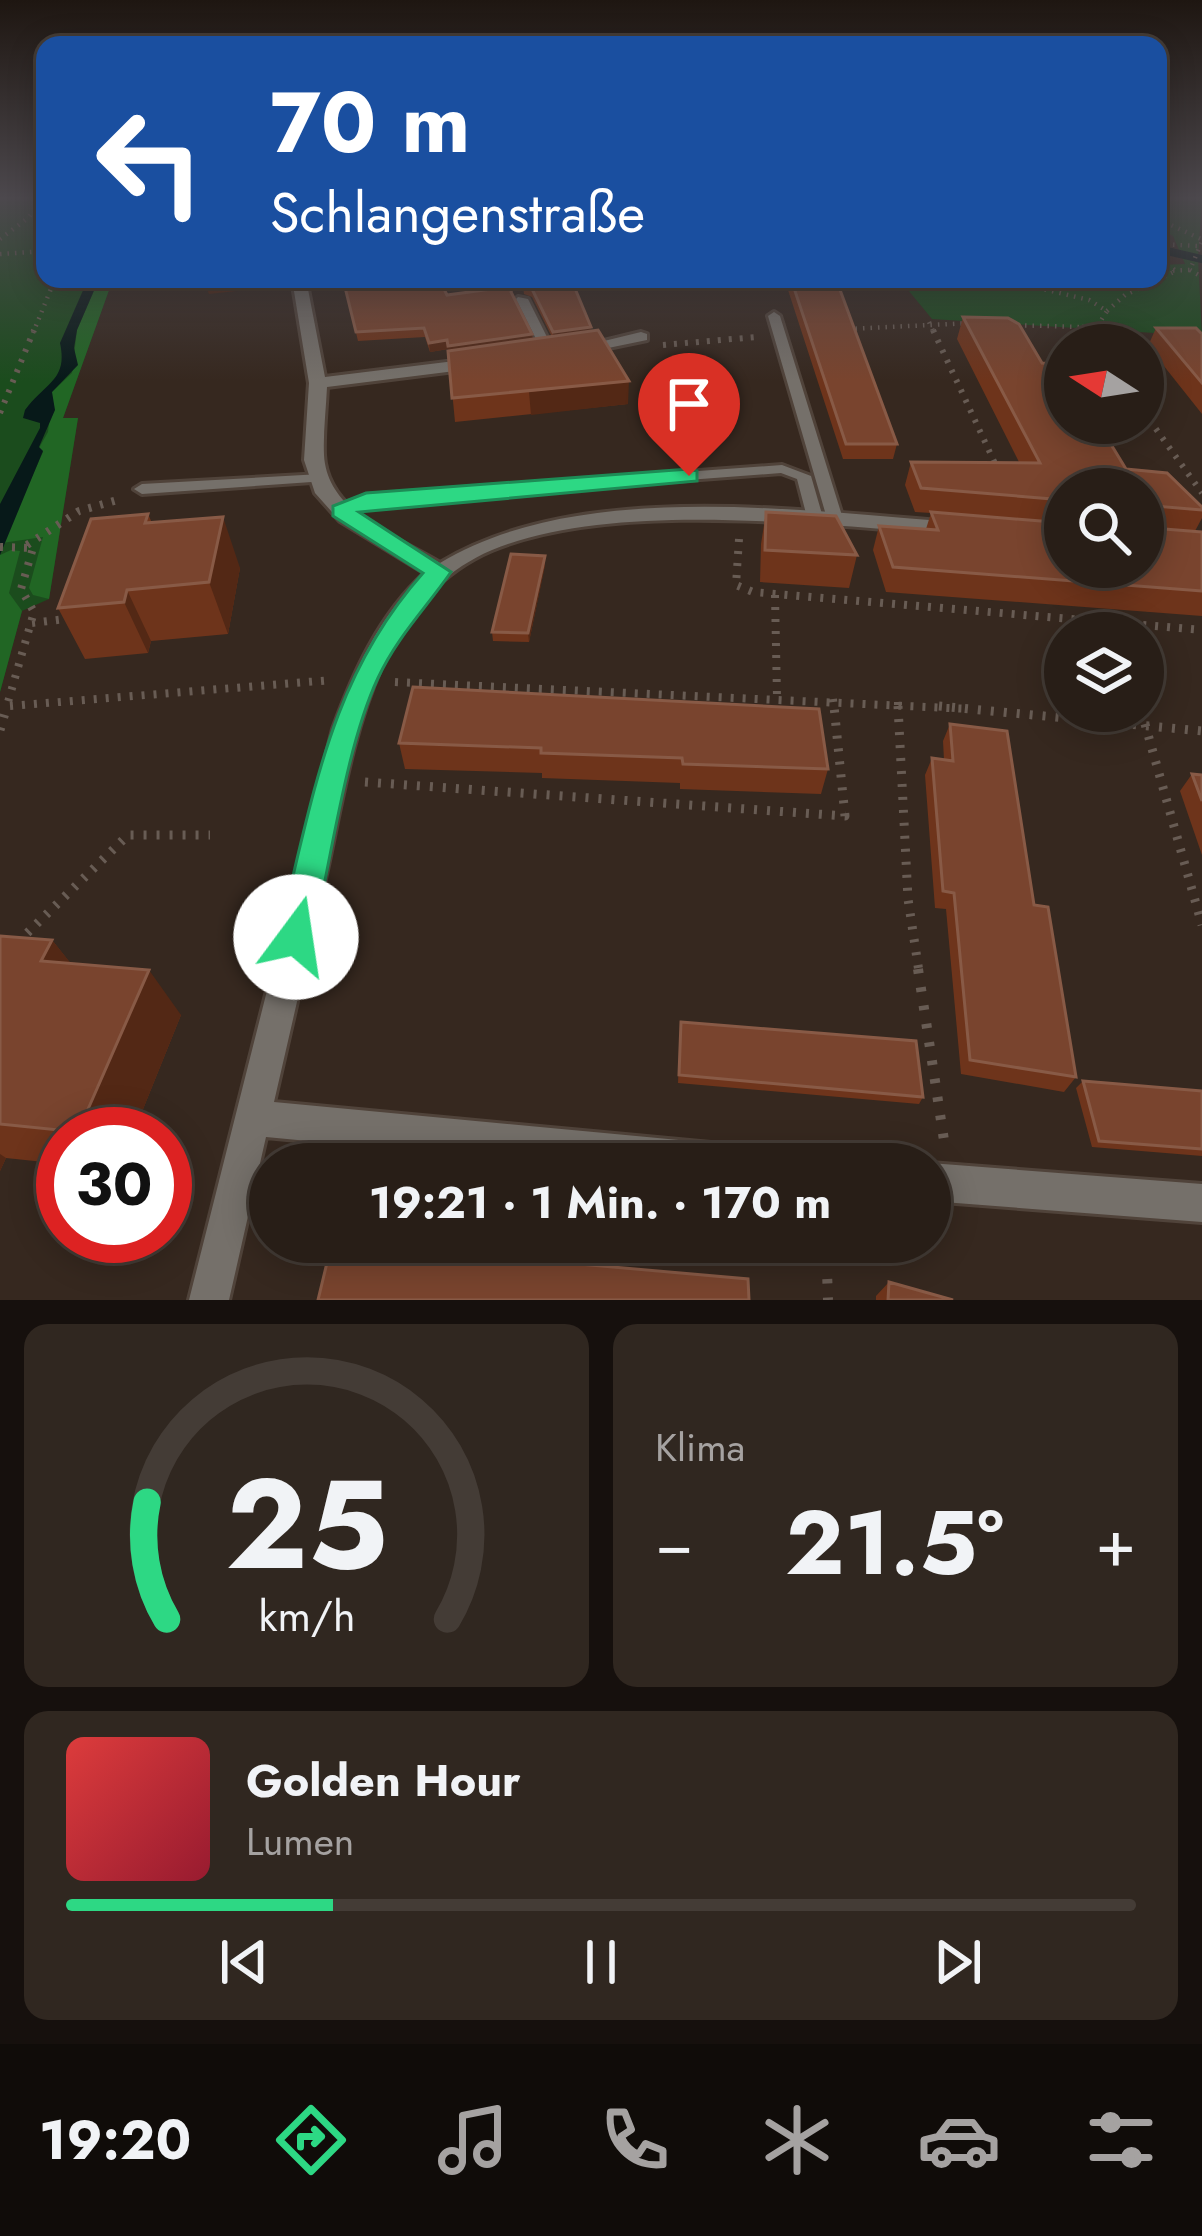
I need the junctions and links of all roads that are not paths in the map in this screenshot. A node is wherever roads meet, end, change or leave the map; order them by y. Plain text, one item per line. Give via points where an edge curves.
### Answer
1 (301, 288) edge
2 (522, 299) edge
3 (774, 316) dead end
4 (641, 337) road end
5 (549, 353) junction
6 (528, 356) edge
7 (508, 359) edge
8 (318, 383) junction
9 (321, 478) junction
10 (142, 489) road end
11 (341, 511) junction
12 (826, 521) junction
13 (982, 530) edge
14 (439, 572) junction
15 (252, 1118) junction
16 (519, 1143) edge
17 (951, 1184) edge
18 (1202, 1203) edge
19 (209, 1300) edge

1 - 8 street
2 - 5 lane
3 - 12 lane
4 - 5 street
5 - 6 street
7 - 8 street
8 - 9 street via 314,460
9 - 10 lane
9 - 11 street
11 - 12 lane via 366,500 782,469 804,476
11 - 14 street
12 - 13 street
12 - 14 street via 645,517 552,526 491,542
14 - 15 street via 396,620 363,680
15 - 16 street
15 - 19 street
17 - 18 street

